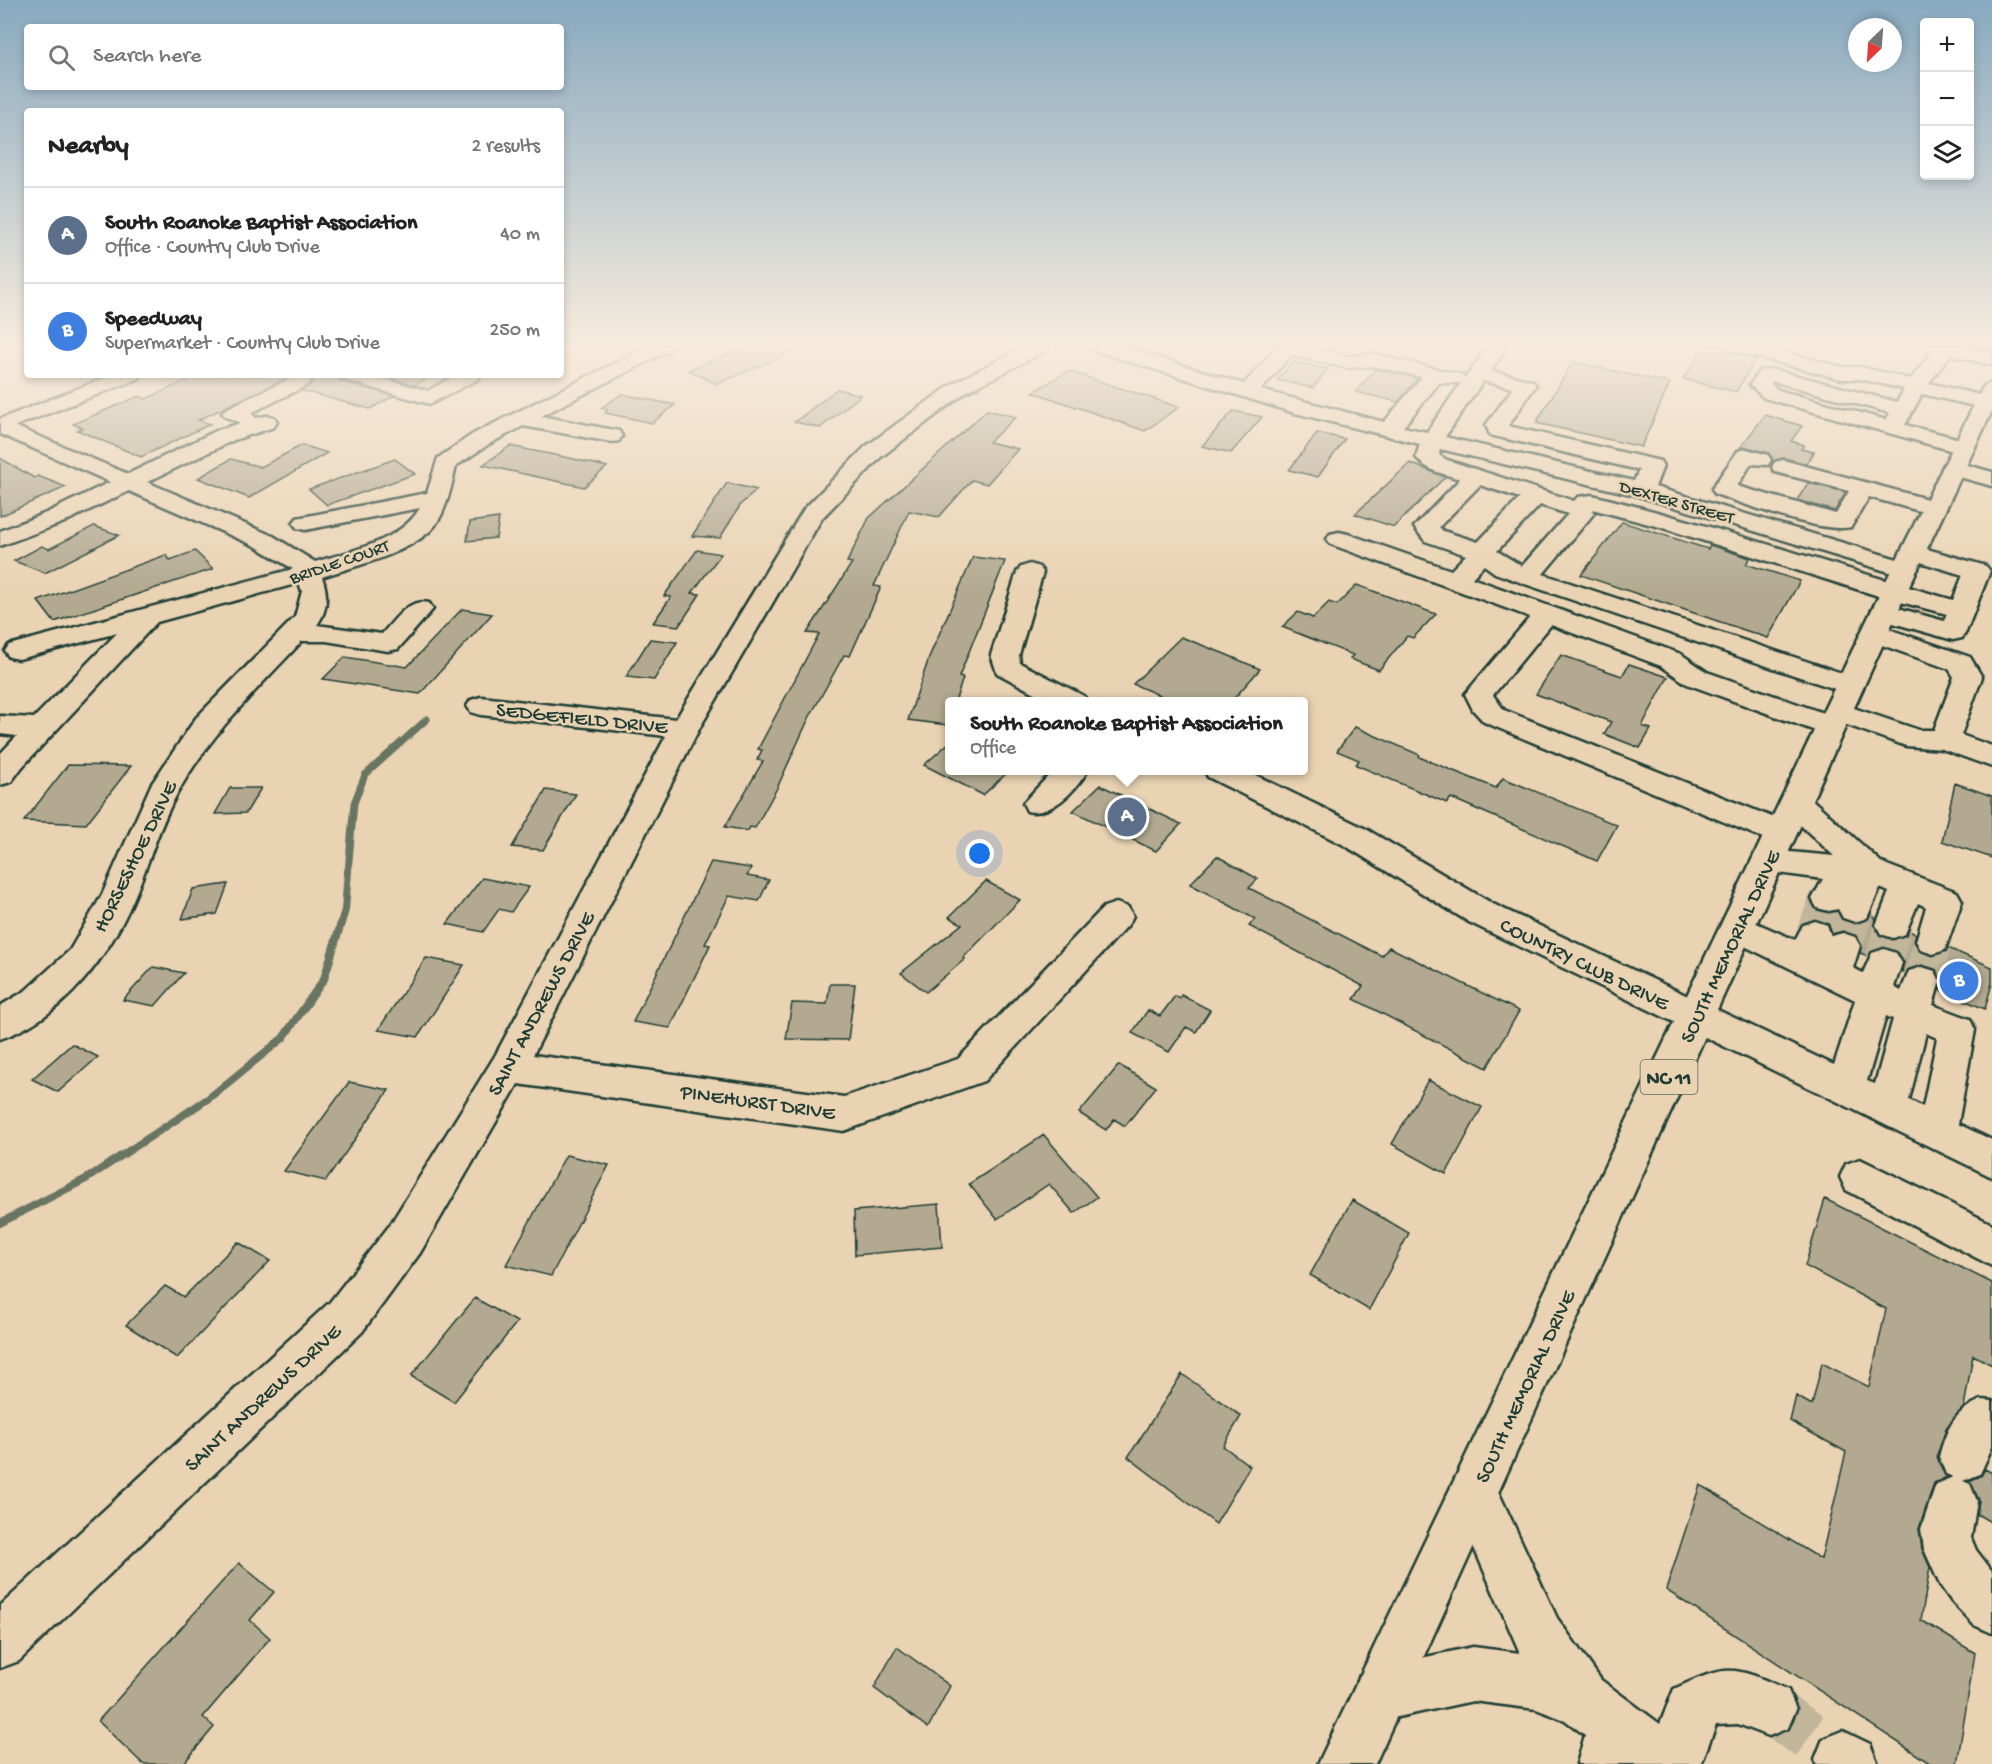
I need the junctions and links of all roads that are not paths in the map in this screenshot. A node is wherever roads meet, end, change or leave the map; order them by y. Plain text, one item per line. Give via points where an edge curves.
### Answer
1 (5, 428) edge
2 (247, 428) edge
3 (502, 428) edge
4 (571, 428) edge
5 (905, 428) edge
6 (1409, 428) edge
7 (1440, 428) edge
8 (1498, 428) edge
9 (1912, 428) edge
10 (1974, 428) edge
11 (612, 436) dead end
12 (1531, 438) junction
13 (1432, 440) junction
14 (1958, 458) junction
15 (1518, 460) junction
16 (1750, 463) dead end
17 (1783, 467) dead end
18 (1475, 477) junction
19 (1992, 479) edge
20 (130, 482) junction
21 (1863, 488) junction
22 (1642, 490) junction
23 (1535, 496) junction
24 (437, 498) junction
25 (1934, 508) junction
26 (1706, 509) junction
27 (1579, 510) junction
28 (1818, 518) junction
29 (305, 522) dead end
30 (1689, 529) junction
31 (0, 539) edge
32 (1339, 539) dead end
33 (1805, 539) junction
34 (1483, 552) junction
35 (1030, 572) dead end
36 (308, 573) junction
37 (1534, 579) junction
38 (1460, 582) junction
39 (1894, 592) junction
40 (420, 609) dead end
41 (1545, 615) junction
42 (148, 616) junction
43 (295, 633) junction
44 (19, 651) dead end
45 (1960, 663) junction
46 (1992, 674) edge
47 (1066, 697) edge
48 (481, 706) dead end
49 (1840, 708) junction
50 (0, 725) edge
51 (40, 728) junction
52 (684, 729) junction
53 (1945, 740) junction
54 (1992, 757) edge
55 (0, 775) edge
56 (1069, 775) edge
57 (1227, 775) edge
58 (1038, 803) dead end
59 (1781, 832) junction
60 (1857, 870) junction
61 (1908, 884) junction
62 (1842, 904) tunnel mouth
63 (1116, 916) dead end
64 (1893, 925) tunnel mouth
65 (1738, 928) junction
66 (1933, 941) tunnel mouth
67 (1880, 979) junction
68 (1917, 996) junction
69 (1697, 1017) junction
70 (0, 1024) edge
71 (508, 1067) junction
72 (1846, 1088) junction
73 (1887, 1108) junction
74 (1937, 1132) junction
75 (1992, 1159) edge
76 (1860, 1177) dead end
77 (1992, 1246) edge
78 (1969, 1461) edge
79 (1474, 1492) junction
80 (1992, 1607) edge
81 (0, 1642) edge
82 (1379, 1694) junction
83 (1769, 1709) tunnel mouth
84 (1601, 1729) edge
85 (1346, 1764) edge
86 (1668, 1764) edge
87 (1673, 1764) edge

1 - 20 street
2 - 20 street
3 - 24 street, BRIDLE COURT via 446,463
4 - 11 street
5 - 52 street, SAINT ANDREWS DRIVE via 873,452 812,514
6 - 13 street, DEXTER STREET
7 - 13 street
8 - 12 street
9 - 14 street
10 - 14 street, SOUTH MEMORIAL DRIVE / NC 11
12 - 15 street
12 - 22 street via 1652,466
13 - 15 street, DEXTER STREET
13 - 18 street via 1429,460
14 - 19 street
14 - 25 street, SOUTH MEMORIAL DRIVE / NC 11
15 - 22 street, DEXTER STREET
16 - 28 street via 1724,489
17 - 21 street
18 - 23 street
18 - 34 street via 1426,527 1434,536
20 - 31 street
20 - 36 street via 264,541 305,566
21 - 25 street
21 - 28 street via 1843,522
22 - 26 street, DEXTER STREET
23 - 27 street
23 - 34 street
24 - 29 street
24 - 36 street, BRIDLE COURT via 422,525 388,546
25 - 39 street, SOUTH MEMORIAL DRIVE / NC 11
26 - 30 street
26 - 33 street, DEXTER STREET
27 - 30 street via 1592,502
27 - 37 street via 1582,513 1529,574
28 - 33 street
30 - 39 street
32 - 38 street
33 - 39 street, DEXTER STREET
34 - 37 street via 1504,568
34 - 38 street via 1458,578
35 - 47 street via 1005,655 1007,667
36 - 42 street, BRIDLE COURT
36 - 43 street, HORSESHOE DRIVE via 315,591 308,619
37 - 49 street
38 - 41 street
39 - 39 street via 1961,610 1977,571
39 - 45 street
39 - 49 street, SOUTH MEMORIAL DRIVE / NC 11
40 - 43 street via 388,643 326,633
41 - 49 street via 1671,660 1697,678
41 - 59 street via 1479,694 1494,716
42 - 44 street, BRIDLE COURT
42 - 51 street
43 - 70 street, HORSESHOE DRIVE via 206,725 162,792 118,897 82,960 38,1001
45 - 46 street
45 - 53 street via 1968,677
48 - 52 street, SEDGEFIELD DRIVE
49 - 53 street via 1916,739
49 - 59 street, SOUTH MEMORIAL DRIVE / NC 11
50 - 51 street
51 - 55 street
52 - 71 street, SAINT ANDREWS DRIVE
53 - 54 street
56 - 58 street
57 - 69 street, COUNTRY CLUB DRIVE via 1355,837 1481,913
59 - 60 street
59 - 60 street
59 - 65 street, SOUTH MEMORIAL DRIVE / NC 11
60 - 61 street
60 - 62 street
61 - 64 street
61 - 66 street via 1945,901
63 - 71 street, PINEHURST DRIVE via 971,1070 844,1114
65 - 67 street via 1824,954
65 - 69 street, SOUTH MEMORIAL DRIVE / NC 11
67 - 68 street
67 - 72 street
68 - 73 street
68 - 74 street via 1957,1030
69 - 72 street, COUNTRY CLUB DRIVE
69 - 79 street, SOUTH MEMORIAL DRIVE / NC 11
71 - 81 street, SAINT ANDREWS DRIVE via 405,1239 346,1317
72 - 73 street, COUNTRY CLUB DRIVE
73 - 74 street, COUNTRY CLUB DRIVE
74 - 75 street, COUNTRY CLUB DRIVE
76 - 77 street
78 - 80 street via 1946,1536 1955,1563 1968,1584
79 - 82 street, SOUTH MEMORIAL DRIVE / NC 11
79 - 84 street via 1539,1636
82 - 84 street via 1473,1674 1536,1682
82 - 85 street, SOUTH MEMORIAL DRIVE / NC 11
83 - 87 street via 1721,1694 1693,1708
84 - 86 street

